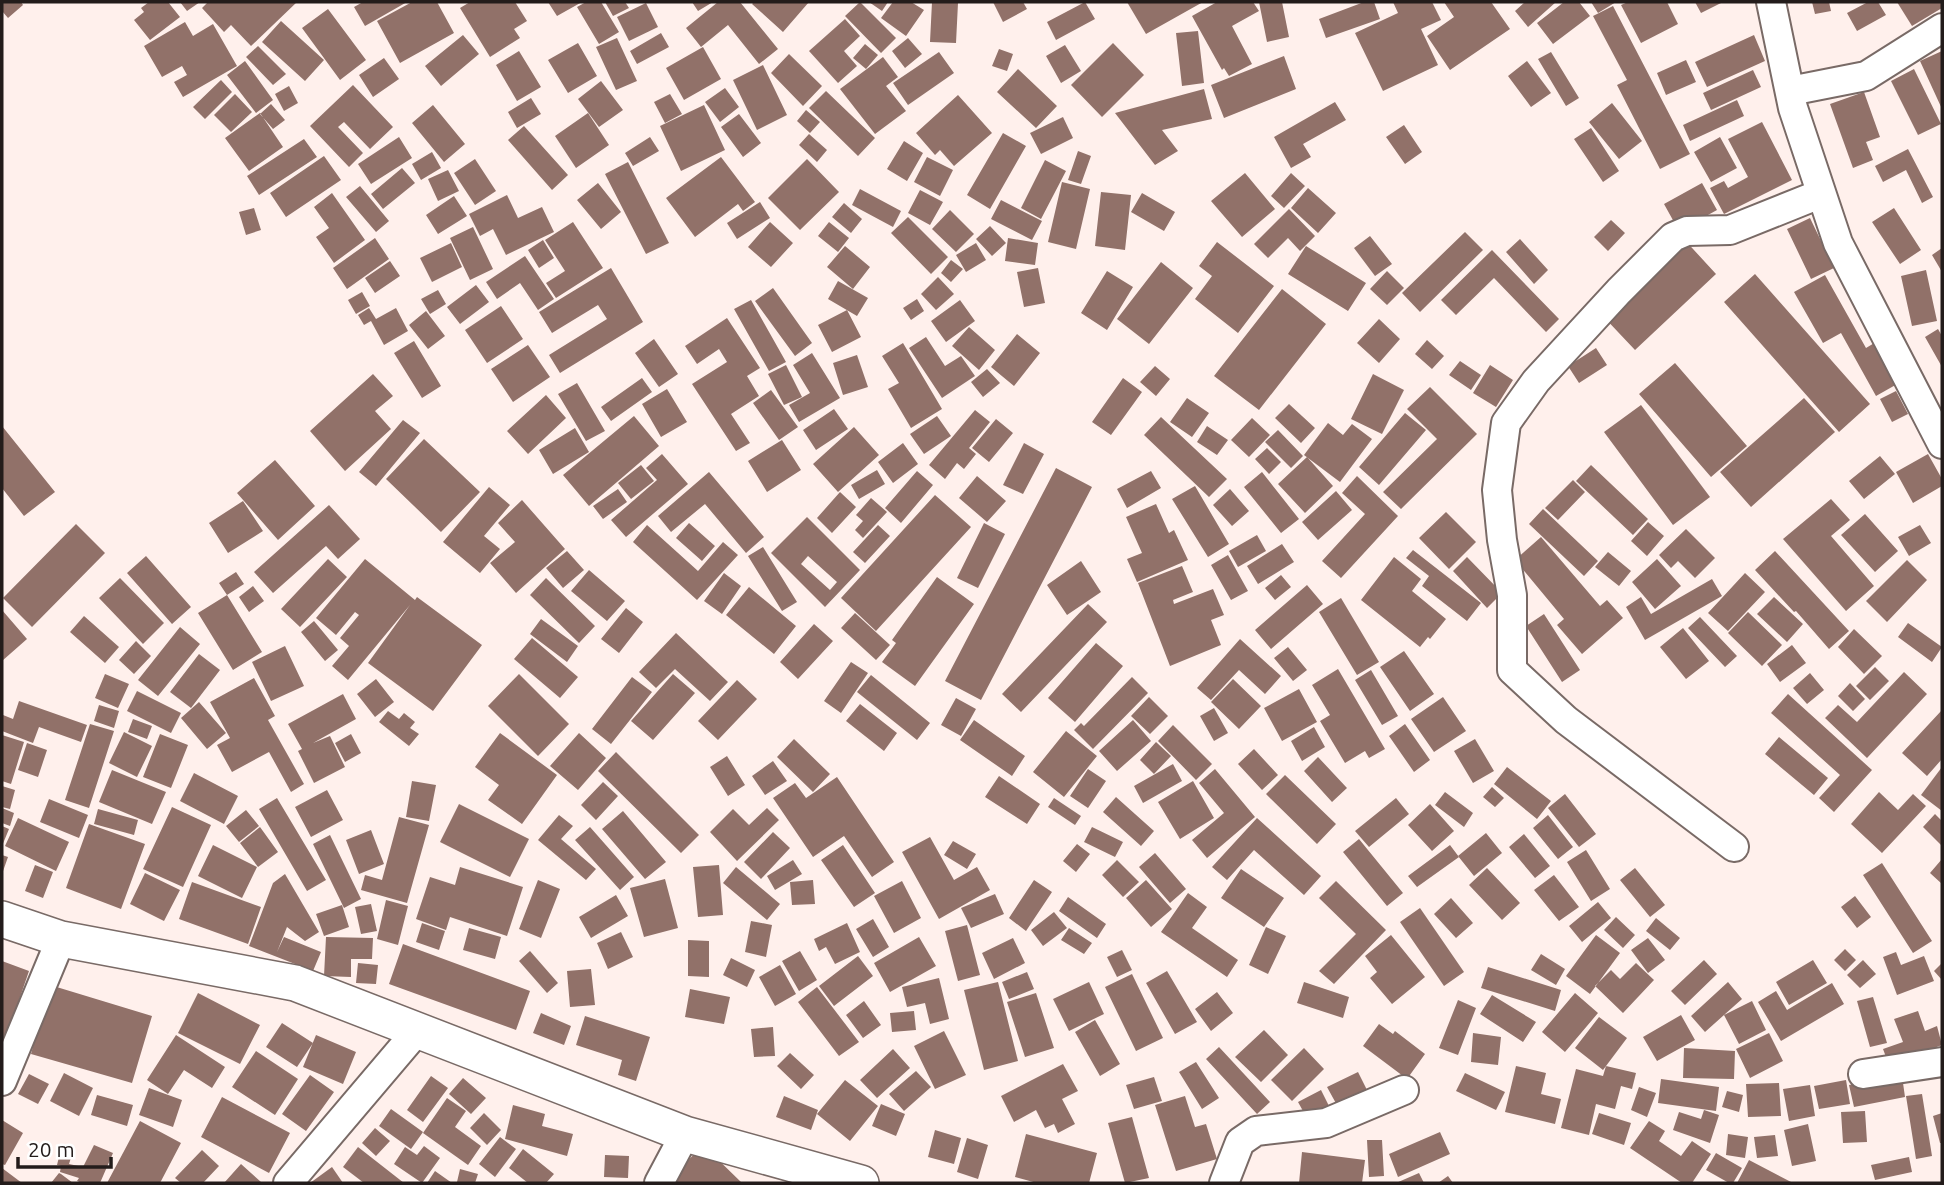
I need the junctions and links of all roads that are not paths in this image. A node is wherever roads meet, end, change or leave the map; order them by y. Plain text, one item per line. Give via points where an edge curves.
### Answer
1 (1771, 2) edge
2 (1942, 28) edge
3 (1790, 91) junction
4 (1821, 194) junction
5 (1942, 444) edge
6 (1734, 847) dead end
7 (2, 919) edge
8 (61, 939) junction
9 (416, 1031) junction
10 (1942, 1062) edge
11 (1863, 1074) dead end
12 (2, 1081) edge
13 (1404, 1090) dead end
14 (685, 1134) junction
15 (288, 1183) edge
16 (659, 1183) edge
17 (861, 1183) edge
18 (1224, 1183) edge

1 - 3 street
2 - 3 street via 1866,76
3 - 4 street
4 - 5 street via 1839,243
4 - 6 street via 1730,230 1687,231 1673,237 1536,381 1506,423 1497,490 1512,595 1512,670 1566,720
7 - 8 street
8 - 9 street via 295,983
8 - 12 street
9 - 14 street
9 - 15 street
10 - 11 street
13 - 18 street via 1326,1123 1256,1131 1240,1142
14 - 16 street
14 - 17 street

